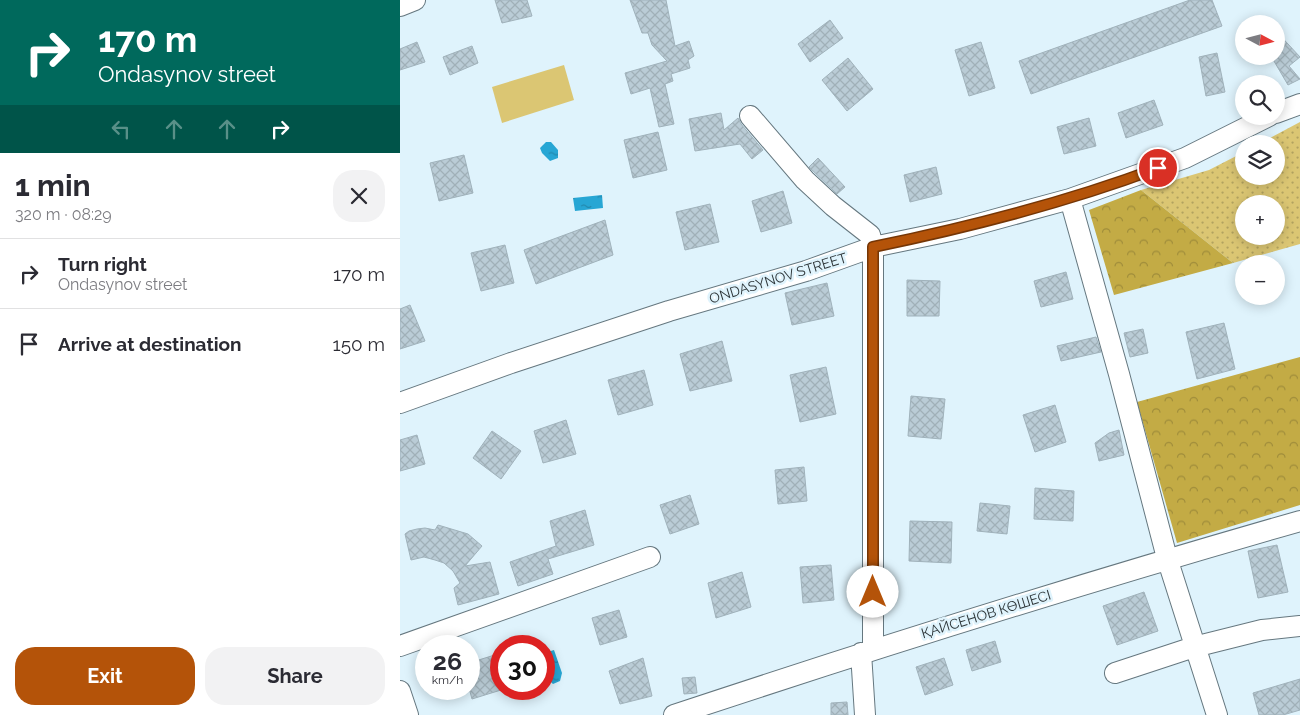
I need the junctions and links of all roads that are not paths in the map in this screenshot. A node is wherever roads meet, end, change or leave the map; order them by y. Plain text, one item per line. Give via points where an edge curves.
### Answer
1 (415, 0) edge
2 (400, 6) edge
3 (1300, 104) edge
4 (1285, 110) edge
5 (750, 116) dead end
6 (1251, 125) edge
7 (1070, 199) junction
8 (873, 247) junction
9 (400, 403) edge
10 (1300, 520) edge
11 (650, 557) dead end
12 (1167, 558) junction
13 (1300, 626) edge
14 (400, 646) edge
15 (1194, 647) junction
16 (867, 651) junction
17 (1115, 673) dead end
18 (400, 691) edge
19 (408, 715) edge
20 (674, 715) edge
21 (865, 715) edge
22 (1217, 715) edge

1 - 2 street
3 - 4 street
5 - 8 street via 805,180 870,235
6 - 7 street, ONDASYNOV STREET via 1185,158
7 - 8 street, ONDASYNOV STREET via 960,229
7 - 12 street
8 - 9 street, ONDASYNOV STREET via 511,363
8 - 16 street
10 - 12 street, ҚАЙСЕНОВ КӨШЕСІ
11 - 14 street
12 - 15 street
12 - 16 street, ҚАЙСЕНОВ КӨШЕСІ
13 - 15 street via 1262,630
15 - 17 street
15 - 22 street
16 - 20 street, ҚАЙСЕНОВ КӨШЕСІ
16 - 21 street
18 - 19 street

